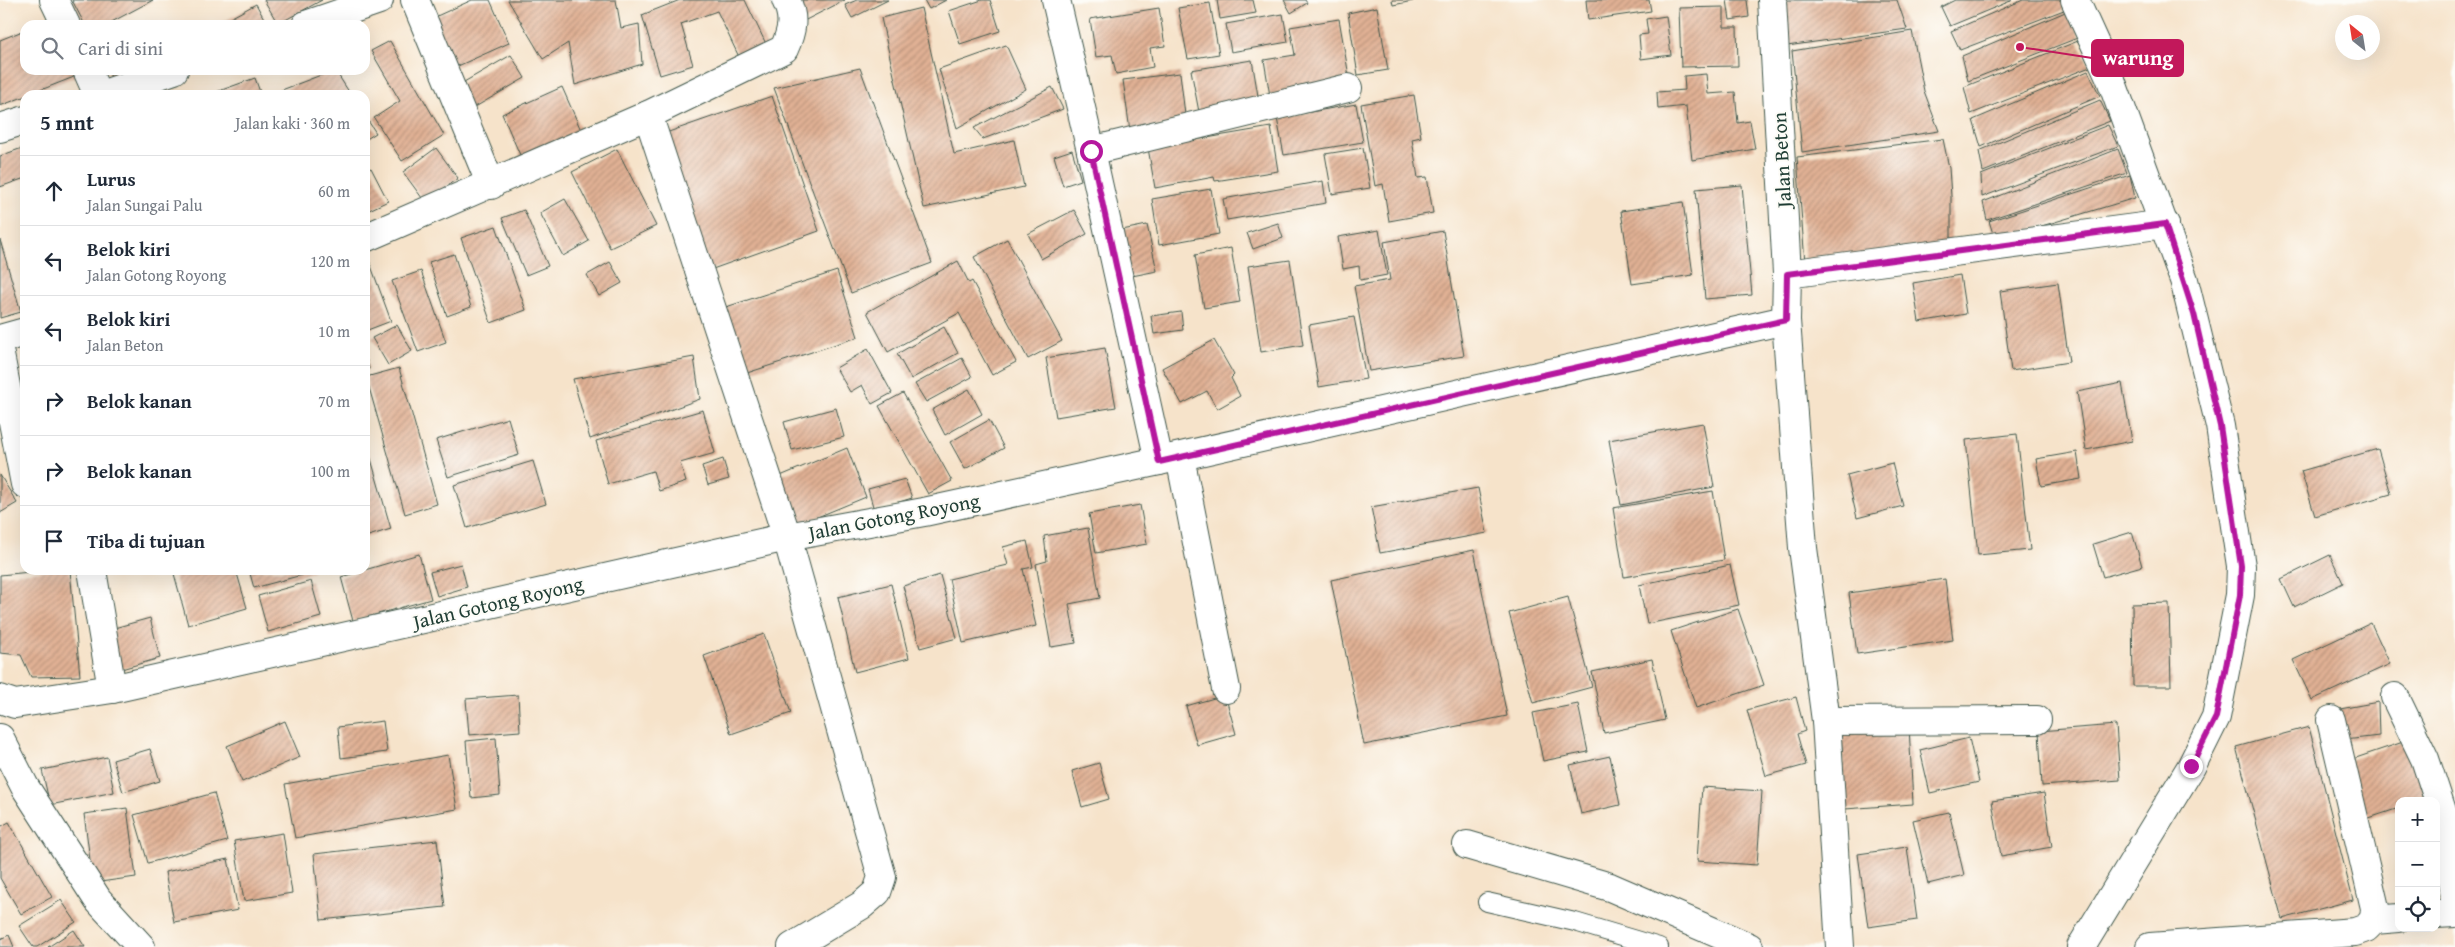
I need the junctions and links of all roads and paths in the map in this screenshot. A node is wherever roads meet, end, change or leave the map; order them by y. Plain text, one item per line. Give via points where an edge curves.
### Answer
1 (54, 0) edge
2 (379, 0) edge
3 (415, 0) edge
4 (786, 0) edge
5 (1056, 0) edge
6 (1772, 0) edge
7 (2075, 0) edge
8 (64, 20) edge
9 (321, 20) edge
10 (90, 75) edge
11 (159, 75) edge
12 (1348, 88) dead end
13 (97, 90) edge
14 (115, 90) edge
15 (648, 115) junction
16 (20, 122) edge
17 (0, 128) edge
18 (1091, 151) junction
19 (491, 185) junction
20 (2165, 224) junction
21 (370, 236) edge
22 (1787, 274) junction
23 (1786, 320) junction
24 (20, 333) edge
25 (0, 339) edge
26 (0, 355) edge
27 (20, 458) edge
28 (1170, 459) junction
29 (787, 538) junction
30 (93, 575) edge
31 (112, 689) junction
32 (1226, 690) dead end
33 (2395, 697) dead end
34 (0, 699) edge
35 (2037, 720) dead end
36 (2331, 720) dead end
37 (1826, 721) junction
38 (0, 738) edge
39 (1467, 845) dead end
40 (2455, 899) edge
41 (1487, 902) dead end
42 (2455, 913) edge
43 (2440, 914) edge
44 (2387, 919) edge
45 (2165, 946) edge
46 (141, 947) edge
47 (792, 947) edge
48 (1659, 947) edge
49 (1749, 947) edge
50 (1840, 947) edge
51 (2081, 947) edge

1 - 8 street
2 - 9 street
3 - 19 street
4 - 15 street via 792,30 784,49
5 - 18 street
6 - 22 street, Jalan Beton
7 - 20 street via 2110,77
10 - 13 street
11 - 14 street
12 - 18 street
15 - 19 street
15 - 29 street
16 - 17 street
18 - 28 street
19 - 21 street
20 - 22 street
20 - 51 street via 2194,314 2220,426 2241,566 2240,595 2216,717 2191,766
22 - 23 street, Jalan Beton
23 - 28 street, Jalan Gotong Royong
23 - 37 street, Jalan Beton via 1803,548
24 - 25 street
26 - 27 street
28 - 29 street, Jalan Gotong Royong
28 - 32 street
29 - 31 street, Jalan Gotong Royong
29 - 47 street via 882,878 877,892 862,905
30 - 31 street
31 - 34 street, Jalan Gotong Royong via 15,704
33 - 40 street via 2425,759 2447,826
35 - 37 street
36 - 44 street via 2374,908
37 - 50 street, Jalan Beton
38 - 46 street via 25,788 98,900
39 - 49 street via 1610,887
41 - 48 lane via 1575,922
42 - 43 street
44 - 45 street via 2355,932

